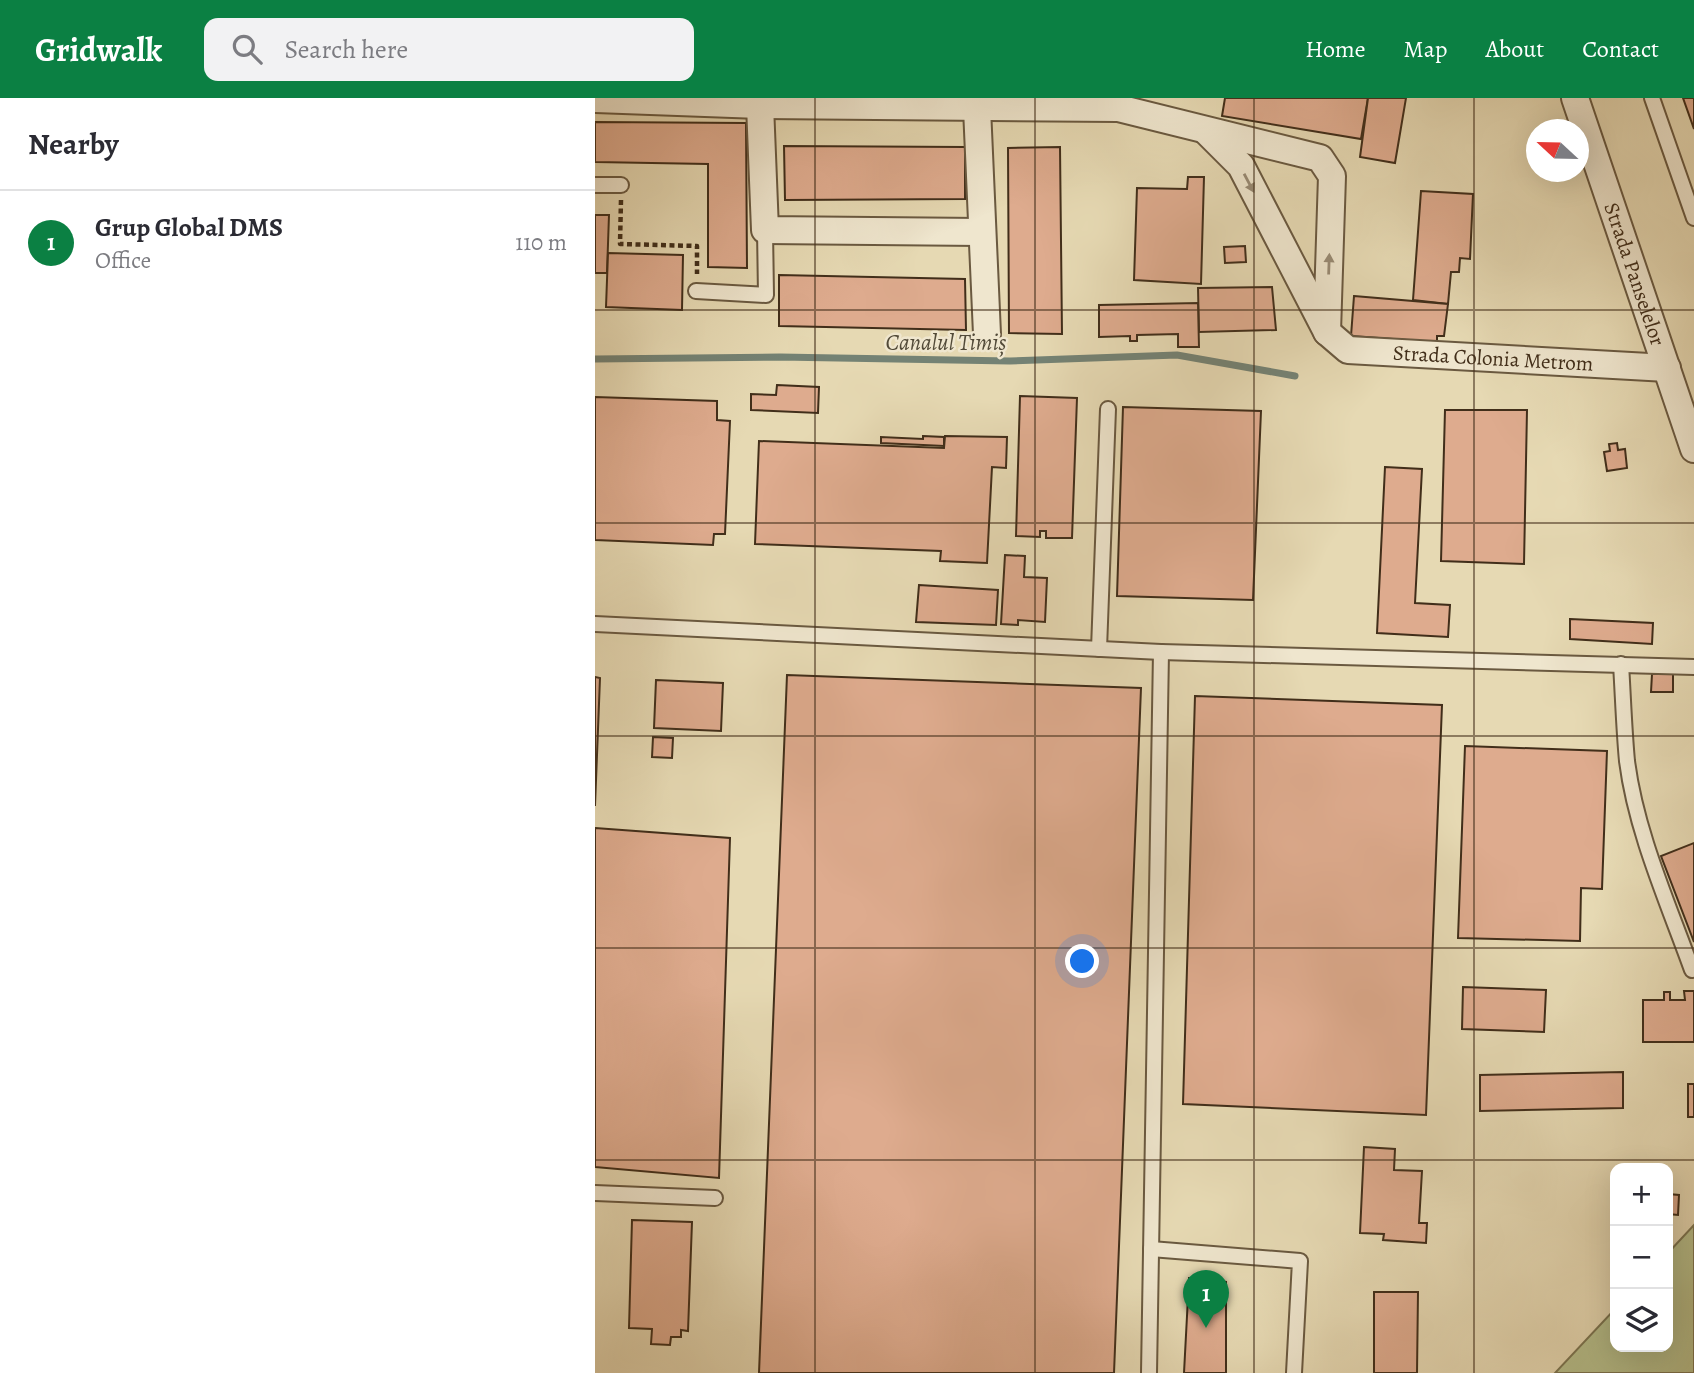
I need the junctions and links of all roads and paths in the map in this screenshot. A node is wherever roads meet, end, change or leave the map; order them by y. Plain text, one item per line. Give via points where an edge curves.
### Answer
1 (1575, 98) edge
2 (1652, 98) edge
3 (595, 99) edge
4 (760, 105) junction
5 (977, 107) junction
6 (1206, 130) junction
7 (595, 185) edge
8 (621, 185) joint
9 (1694, 218) edge
10 (765, 230) junction
11 (981, 232) junction
12 (696, 291) joint
13 (1327, 332) junction
14 (987, 334) dead end
15 (1667, 368) junction
16 (1108, 409) dead end
17 (1694, 449) edge
18 (595, 624) edge
19 (1099, 649) junction
20 (1161, 652) junction
21 (1621, 664) junction
22 (1694, 667) edge
23 (1692, 971) edge
24 (595, 1192) edge
25 (715, 1198) dead end
26 (1151, 1249) junction
27 (1149, 1373) edge
28 (1294, 1373) edge

1 - 15 street, Strada Panselelor
2 - 9 lane
3 - 4 street
4 - 5 street
4 - 10 street
5 - 6 street via 1118,108
5 - 11 street
6 -> 13 street, Strada Colonia Metrom via 1241,166
13 -> 6 street via 1332,176 1320,158
7 - 8 lane
8 - 12 path via 620,244 697,246
10 - 11 street
10 - 12 lane via 766,295
11 - 14 street
13 - 15 street, Strada Colonia Metrom via 1348,350
15 - 17 street, Strada Panselelor
16 - 19 lane
18 - 19 lane
19 - 20 lane
20 - 21 lane
20 - 26 lane
21 - 22 lane
21 - 23 lane via 1627,762 1636,801
24 - 25 lane
26 - 27 lane
26 - 28 lane via 1300,1261

